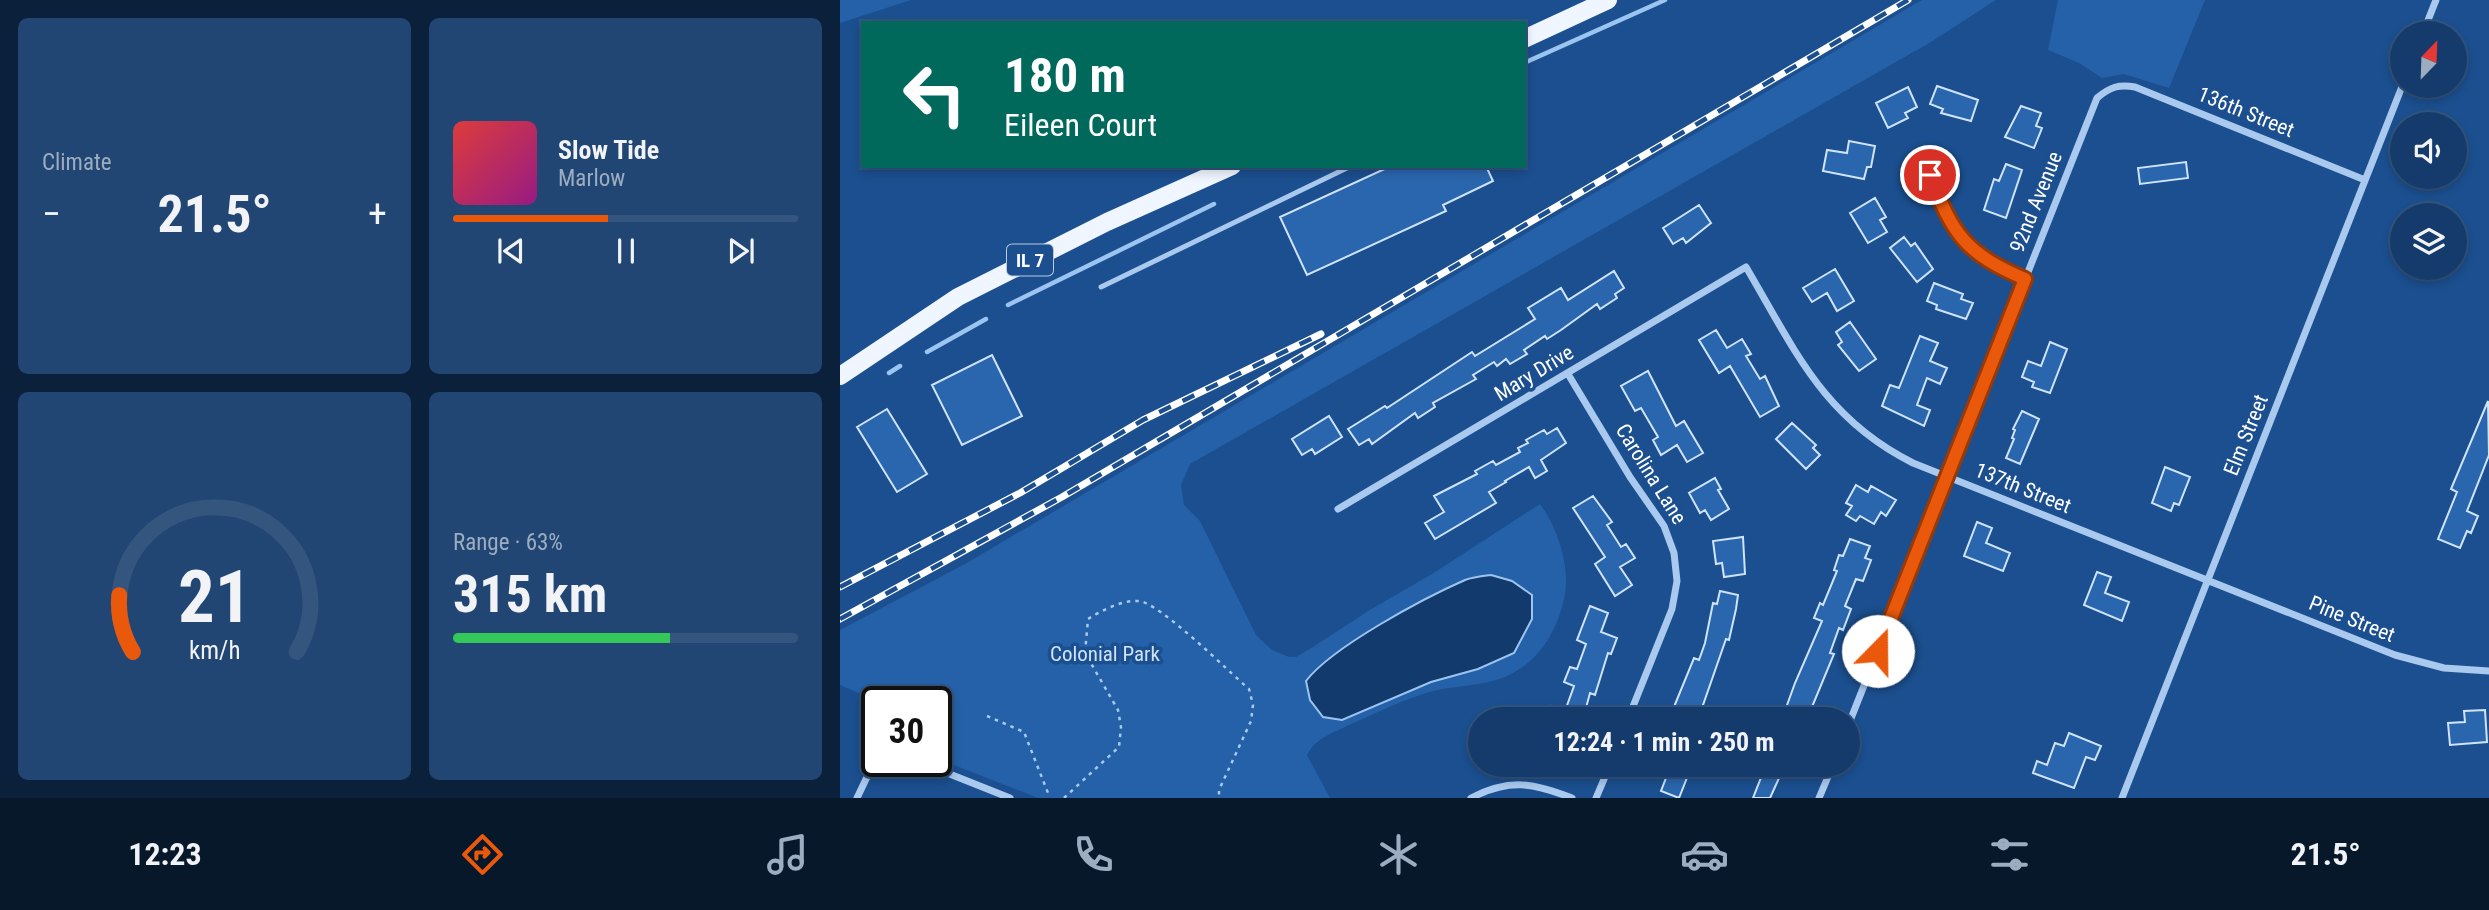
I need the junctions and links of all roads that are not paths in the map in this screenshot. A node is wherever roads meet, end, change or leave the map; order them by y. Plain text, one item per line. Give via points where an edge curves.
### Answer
1 (1608, 0) edge
2 (2436, 0) edge
3 (2428, 21) edge
4 (1526, 38) edge
5 (2112, 87) joint
6 (2397, 98) edge
7 (1228, 168) edge
8 (1347, 168) edge
9 (1930, 175) dead end
10 (2365, 180) junction
11 (1746, 267) joint
12 (2025, 279) junction
13 (1101, 287) dead end
14 (1568, 374) junction
15 (840, 376) edge
16 (1947, 477) junction
17 (1338, 509) dead end
18 (2207, 581) junction
19 (2489, 671) edge
20 (1633, 707) edge
21 (1856, 707) edge
22 (952, 775) edge
23 (867, 777) edge
24 (1605, 777) edge
25 (1828, 777) edge
26 (857, 798) edge
27 (1010, 798) edge
28 (1471, 798) edge
29 (1572, 798) edge
30 (1596, 798) edge
31 (1819, 798) edge
32 (2122, 798) edge

1 - 4 main road
2 - 3 street
5 - 10 street, 136th Street via 2147,90
5 - 12 street, 92nd Avenue via 2094,104
6 - 10 street, Elm Street
7 - 15 main road, IL 7 via 957,297
8 - 13 lane
9 - 12 street via 1951,225 1964,242 1993,265
10 - 18 street, Elm Street
11 - 14 street, Mary Drive
11 - 16 street, 137th Street via 1807,372 1840,412 1889,451
12 - 16 street, 92nd Avenue
14 - 17 street, Mary Drive
14 - 20 street, Carolina Lane via 1664,526 1674,552 1677,580 1672,609
16 - 18 street, 137th Street
16 - 21 street, 92nd Avenue
18 - 19 street, Pine Street via 2395,655 2444,668
18 - 32 street, Elm Street
22 - 27 street
23 - 26 street
24 - 30 street
25 - 31 street
28 - 29 street via 1519,784 1538,785

